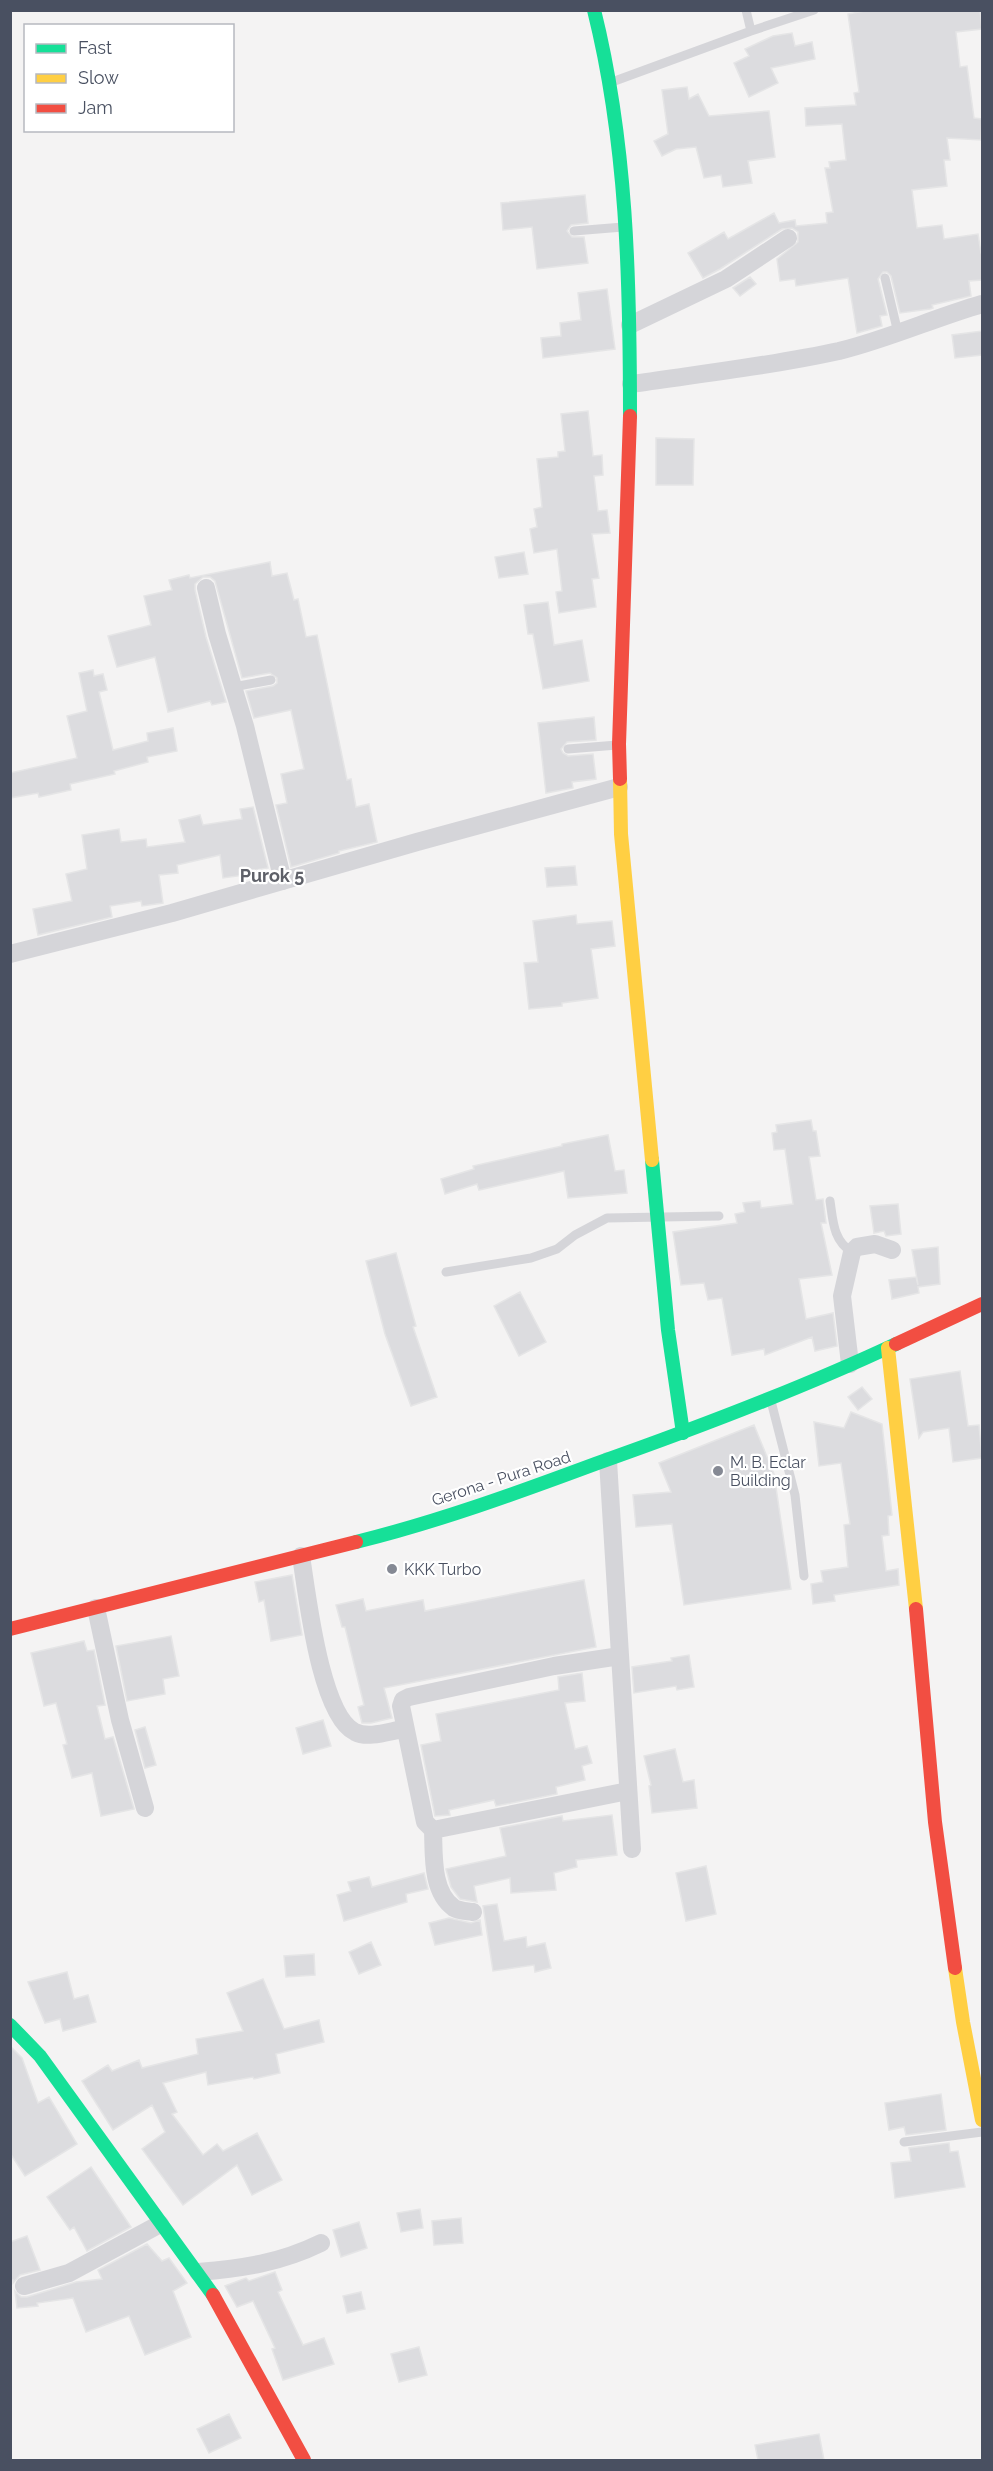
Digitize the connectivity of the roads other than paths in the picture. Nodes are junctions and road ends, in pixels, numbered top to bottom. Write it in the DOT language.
graph roads {
  1 [pos="594,10"];
  2 [pos="746,10"];
  3 [pos="814,10"];
  4 [pos="751,31"];
  5 [pos="610,83"];
  6 [pos="626,227"];
  7 [pos="574,231"];
  8 [pos="788,238"];
  9 [pos="885,278"];
  10 [pos="982,304"];
  11 [pos="630,325"];
  12 [pos="898,333"];
  13 [pos="631,384"];
  14 [pos="206,588"];
  15 [pos="271,680"];
  16 [pos="233,687"];
  17 [pos="619,744"];
  18 [pos="568,748"];
  19 [pos="619,787"];
  20 [pos="283,881"];
  21 [pos="10,954"];
  22 [pos="830,1201"];
  23 [pos="657,1216"];
  24 [pos="719,1216"];
  25 [pos="892,1250"];
  26 [pos="852,1252"];
  27 [pos="446,1272"];
  28 [pos="982,1304"];
  29 [pos="888,1348"];
  30 [pos="850,1364"];
  31 [pos="770,1399"];
  32 [pos="683,1433"];
  33 [pos="608,1461"];
  34 [pos="301,1556"];
  35 [pos="804,1576"];
  36 [pos="96,1608"];
  37 [pos="10,1629"];
  38 [pos="620,1656"];
  39 [pos="404,1729"];
  40 [pos="628,1791"];
  41 [pos="146,1808"];
  42 [pos="433,1830"];
  43 [pos="632,1848"];
  44 [pos="473,1912"];
  45 [pos="10,2025"];
  46 [pos="982,2120"];
  47 [pos="982,2132"];
  48 [pos="904,2142"];
  49 [pos="160,2224"];
  50 [pos="321,2243"];
  51 [pos="198,2272"];
  52 [pos="24,2286"];
  53 [pos="304,2460"];
  1 -- 5 [label="street"];
  2 -- 4 [label="lane"];
  3 -- 4 [label="lane"];
  4 -- 5 [label="lane"];
  5 -- 6 [label="street"];
  6 -- 7 [label="lane"];
  6 -- 11 [label="street"];
  8 -- 11 [label="street"];
  9 -- 12 [label="lane"];
  10 -- 12 [label="street"];
  11 -- 13 [label="street"];
  12 -- 13 [label="street"];
  13 -- 17 [label="street"];
  14 -- 16 [label="street"];
  15 -- 16 [label="lane"];
  16 -- 20 [label="street"];
  17 -- 18 [label="lane"];
  17 -- 19 [label="street"];
  19 -- 20 [label="street"];
  19 -- 23 [label="street"];
  20 -- 21 [label="street"];
  22 -- 26 [label="lane"];
  23 -- 24 [label="lane"];
  23 -- 27 [label="lane"];
  23 -- 32 [label="street"];
  25 -- 26 [label="street"];
  26 -- 30 [label="street"];
  28 -- 29 [label="street, Gerona - Pura Road"];
  29 -- 30 [label="street, Gerona - Pura Road"];
  29 -- 46 [label="street"];
  30 -- 31 [label="street, Gerona - Pura Road"];
  31 -- 32 [label="street, Gerona - Pura Road"];
  31 -- 35 [label="lane"];
  32 -- 33 [label="street, Gerona - Pura Road"];
  33 -- 34 [label="street, Gerona - Pura Road"];
  33 -- 38 [label="street"];
  34 -- 36 [label="street, Gerona - Pura Road"];
  34 -- 39 [label="street"];
  36 -- 37 [label="street, Gerona - Pura Road"];
  36 -- 41 [label="street"];
  38 -- 39 [label="street"];
  38 -- 40 [label="street"];
  39 -- 42 [label="street"];
  40 -- 42 [label="street"];
  40 -- 43 [label="street"];
  42 -- 44 [label="street"];
  45 -- 49 [label="street"];
  47 -- 48 [label="lane"];
  49 -- 51 [label="street"];
  49 -- 52 [label="street"];
  50 -- 51 [label="street"];
  51 -- 53 [label="street"];
}
